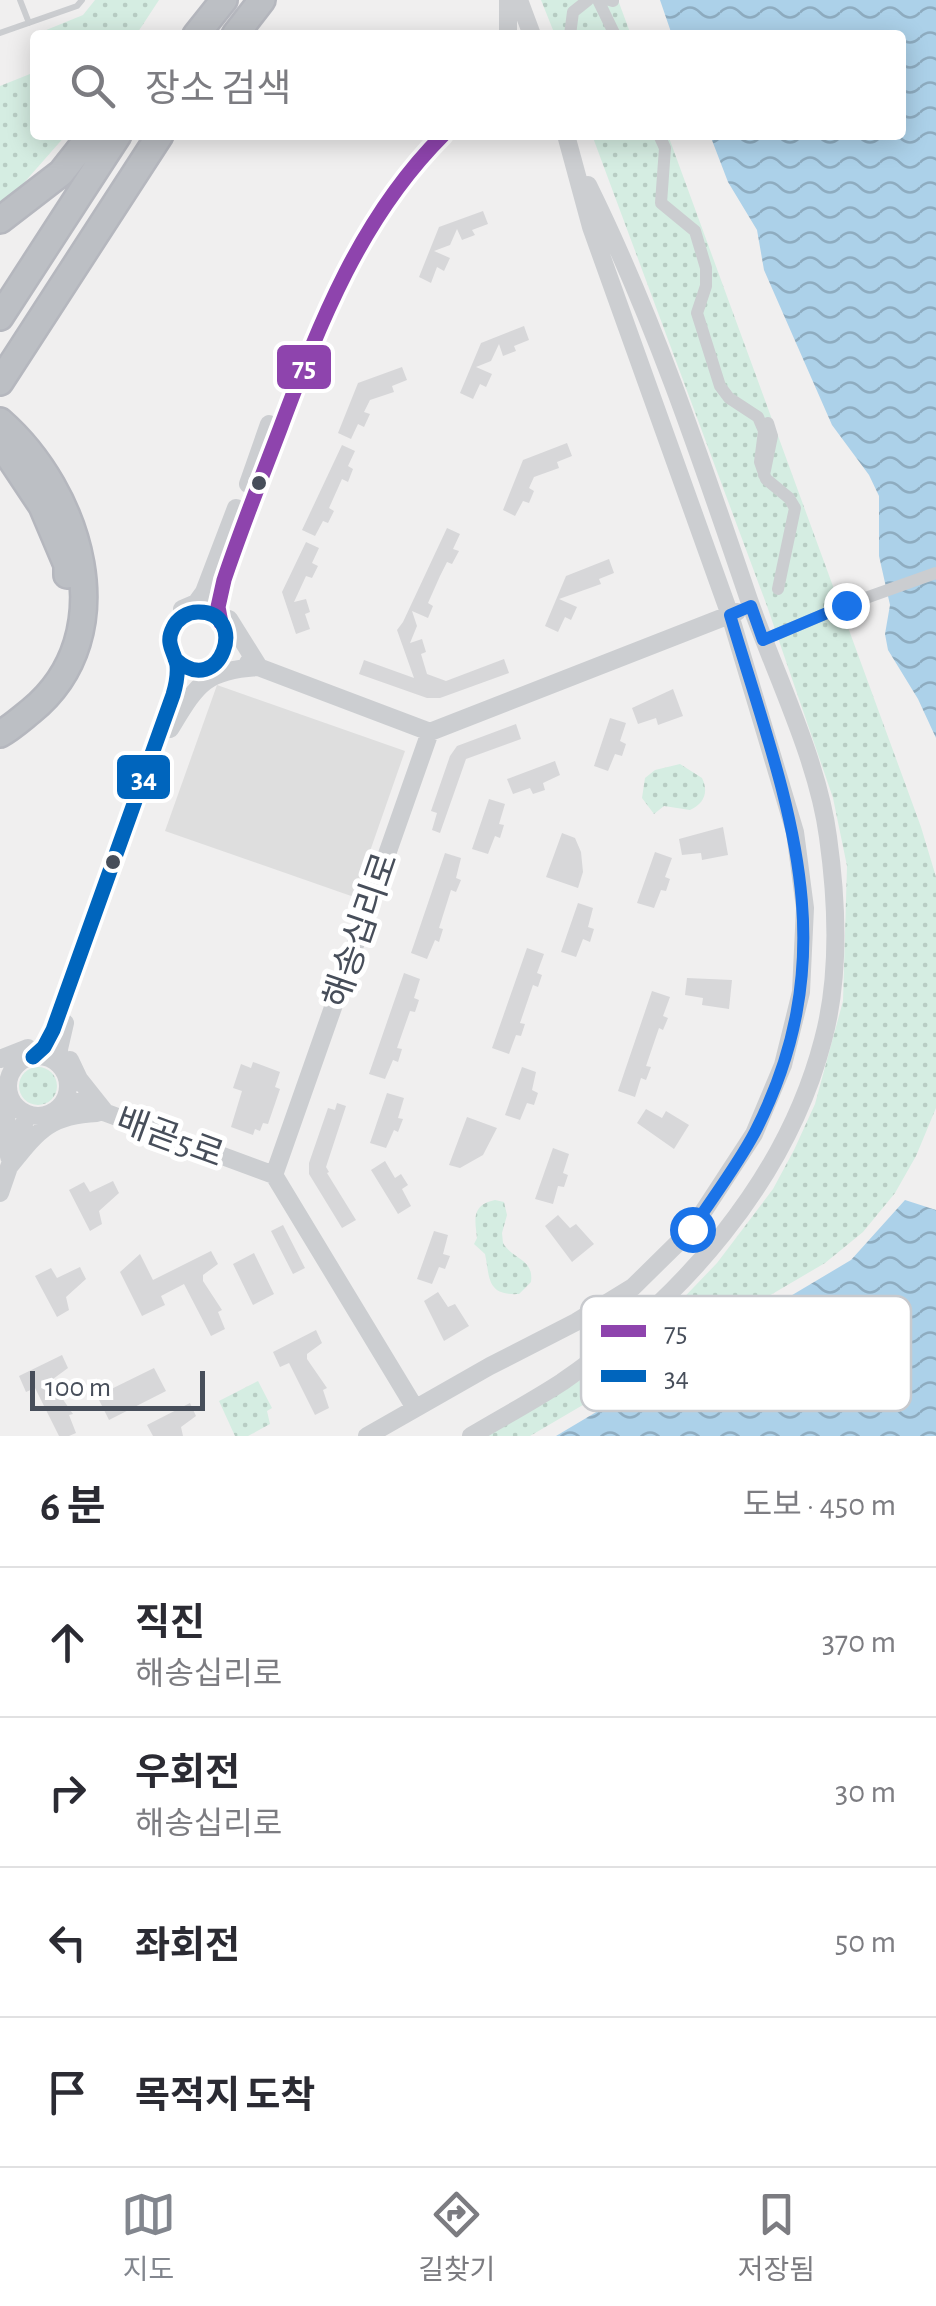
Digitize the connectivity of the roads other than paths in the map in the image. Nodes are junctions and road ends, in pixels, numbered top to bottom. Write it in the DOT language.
graph roads {
  1 [pos="20,0"];
  2 [pos="82,0"];
  3 [pos="224,0"];
  4 [pos="262,0"];
  5 [pos="508,0"];
  6 [pos="519,0"];
  7 [pos="588,0"];
  8 [pos="607,0"];
  9 [pos="29,23"];
  10 [pos="200,30"];
  11 [pos="239,30"];
  12 [pos="508,30"];
  13 [pos="530,30"];
  14 [pos="571,30"];
  15 [pos="613,30"];
  16 [pos="0,33"];
  17 [pos="87,140"];
  18 [pos="115,140"];
  19 [pos="157,140"];
  20 [pos="421,140"];
  21 [pos="438,140"];
  22 [pos="568,140"];
  23 [pos="568,140"];
  24 [pos="662,140"];
  25 [pos="0,220"];
  26 [pos="0,316"];
  27 [pos="0,382"];
  28 [pos="4,436"];
  29 [pos="260,464"];
  30 [pos="936,573"];
  31 [pos="778,589"];
  32 [pos="751,606"];
  33 [pos="194,612"];
  34 [pos="730,615"];
  35 [pos="221,623"];
  36 [pos="763,640"];
  37 [pos="224,654"];
  38 [pos="175,659"];
  39 [pos="259,667"];
  40 [pos="204,669"];
  41 [pos="0,712"];
  42 [pos="166,728"];
  43 [pos="430,732"];
  44 [pos="0,734"];
  45 [pos="66,1006"];
  46 [pos="33,1057"];
  47 [pos="0,1058"];
  48 [pos="60,1066"];
  49 [pos="5,1074"];
  50 [pos="0,1098"];
  51 [pos="66,1098"];
  52 [pos="106,1113"];
  53 [pos="27,1115"];
  54 [pos="9,1167"];
  55 [pos="274,1175"];
  56 [pos="0,1194"];
  57 [pos="618,1296"];
  58 [pos="665,1296"];
  59 [pos="581,1319"];
  60 [pos="581,1367"];
  61 [pos="415,1408"];
  62 [pos="367,1436"];
  63 [pos="472,1436"];
  1 -- 9 [label="lane"];
  2 -- 9 [label="lane"];
  3 -- 10 [label="highway"];
  4 -- 11 [label="highway"];
  5 -- 12 [label="street"];
  6 -- 13 [label="street"];
  7 -- 14 [label="street"];
  8 -- 15 [label="street"];
  9 -- 16 [label="lane"];
  17 -- 25 [label="highway"];
  18 -- 26 [label="highway"];
  19 -- 27 [label="highway"];
  20 -- 29 [label="street"];
  21 -- 29 [label="street"];
  22 -- 32 [label="street"];
  23 -- 34 [label="street"];
  24 -- 31 [label="street"];
  28 -- 41 [label="highway"];
  28 -- 44 [label="highway"];
  29 -- 33 [label="street"];
  29 -- 35 [label="street"];
  29 -- 39 [label="street"];
  29 -- 42 [label="street"];
  30 -- 36 [label="street"];
  32 -- 34 [label="street"];
  32 -- 36 [label="street"];
  33 -- 35 [label="street"];
  33 -- 38 [label="street"];
  34 -- 43 [label="street"];
  34 -- 57 [label="street"];
  35 -- 37 [label="street"];
  36 -- 58 [label="street"];
  37 -- 39 [label="street"];
  37 -- 40 [label="street"];
  38 -- 40 [label="street"];
  38 -- 42 [label="street"];
  39 -- 42 [label="street"];
  39 -- 43 [label="street"];
  40 -- 42 [label="street"];
  42 -- 45 [label="street"];
  43 -- 55 [label="street, 해송십리로"];
  45 -- 46 [label="street"];
  45 -- 47 [label="street"];
  45 -- 48 [label="street"];
  45 -- 52 [label="street"];
  46 -- 48 [label="street"];
  46 -- 49 [label="street"];
  48 -- 51 [label="street"];
  49 -- 53 [label="street"];
  50 -- 54 [label="street"];
  51 -- 52 [label="street, 배곧5로"];
  51 -- 53 [label="street"];
  52 -- 54 [label="street"];
  52 -- 55 [label="street, 배곧5로"];
  53 -- 54 [label="street"];
  54 -- 56 [label="street"];
  55 -- 61 [label="street"];
  59 -- 61 [label="street"];
  60 -- 63 [label="street"];
  61 -- 62 [label="street"];
}
